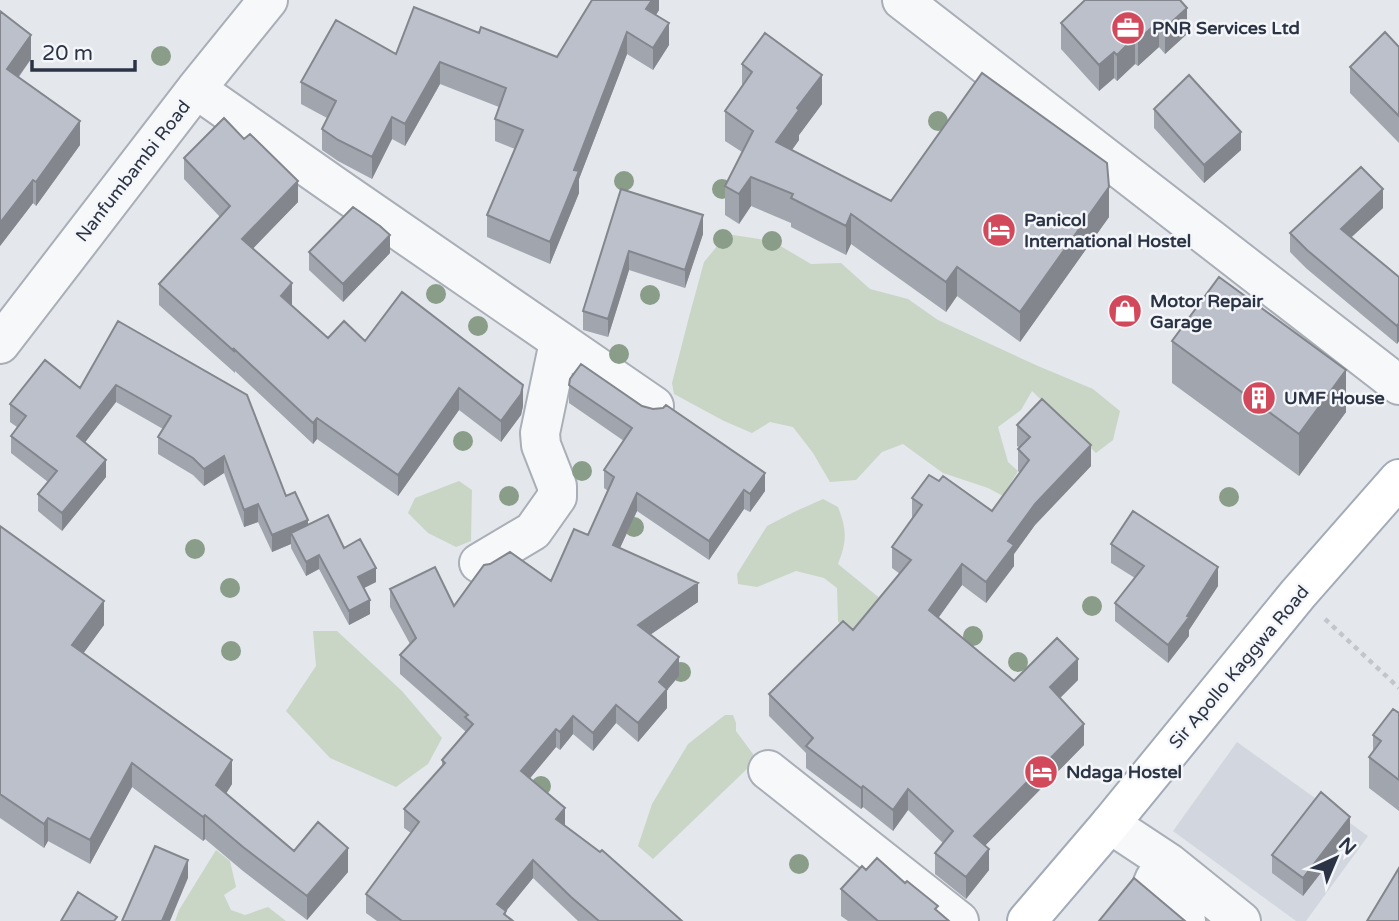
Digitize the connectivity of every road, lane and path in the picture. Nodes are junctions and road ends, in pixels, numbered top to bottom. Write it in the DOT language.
graph roads {
  1 [pos="268,0"];
  2 [pos="902,0"];
  3 [pos="197,89"];
  4 [pos="12,305"];
  5 [pos="559,342"];
  6 [pos="0,344"];
  7 [pos="1399,385"];
  8 [pos="654,406"];
  9 [pos="1399,480"];
  10 [pos="479,563"];
  11 [pos="1298,594"];
  12 [pos="1399,688"];
  13 [pos="768,770"];
  14 [pos="1110,824"];
  15 [pos="1169,863"];
  16 [pos="959,921"];
  17 [pos="1027,921"];
  18 [pos="1186,921"];
  19 [pos="1241,921"];
  1 -- 3 [label="street, Nanfumbambi Road"];
  2 -- 7 [label="street"];
  3 -- 4 [label="street, Nanfumbambi Road"];
  3 -- 5 [label="street"];
  4 -- 6 [label="street, Nanfumbambi Road"];
  5 -- 8 [label="street"];
  5 -- 10 [label="street"];
  9 -- 11 [label="main road, Sir Apollo Kaggwa Road"];
  11 -- 12 [label="path"];
  11 -- 14 [label="main road, Sir Apollo Kaggwa Road"];
  13 -- 16 [label="street"];
  14 -- 15 [label="street"];
  14 -- 17 [label="main road, Sir Apollo Kaggwa Road"];
  15 -- 18 [label="street"];
  15 -- 19 [label="street"];
}
